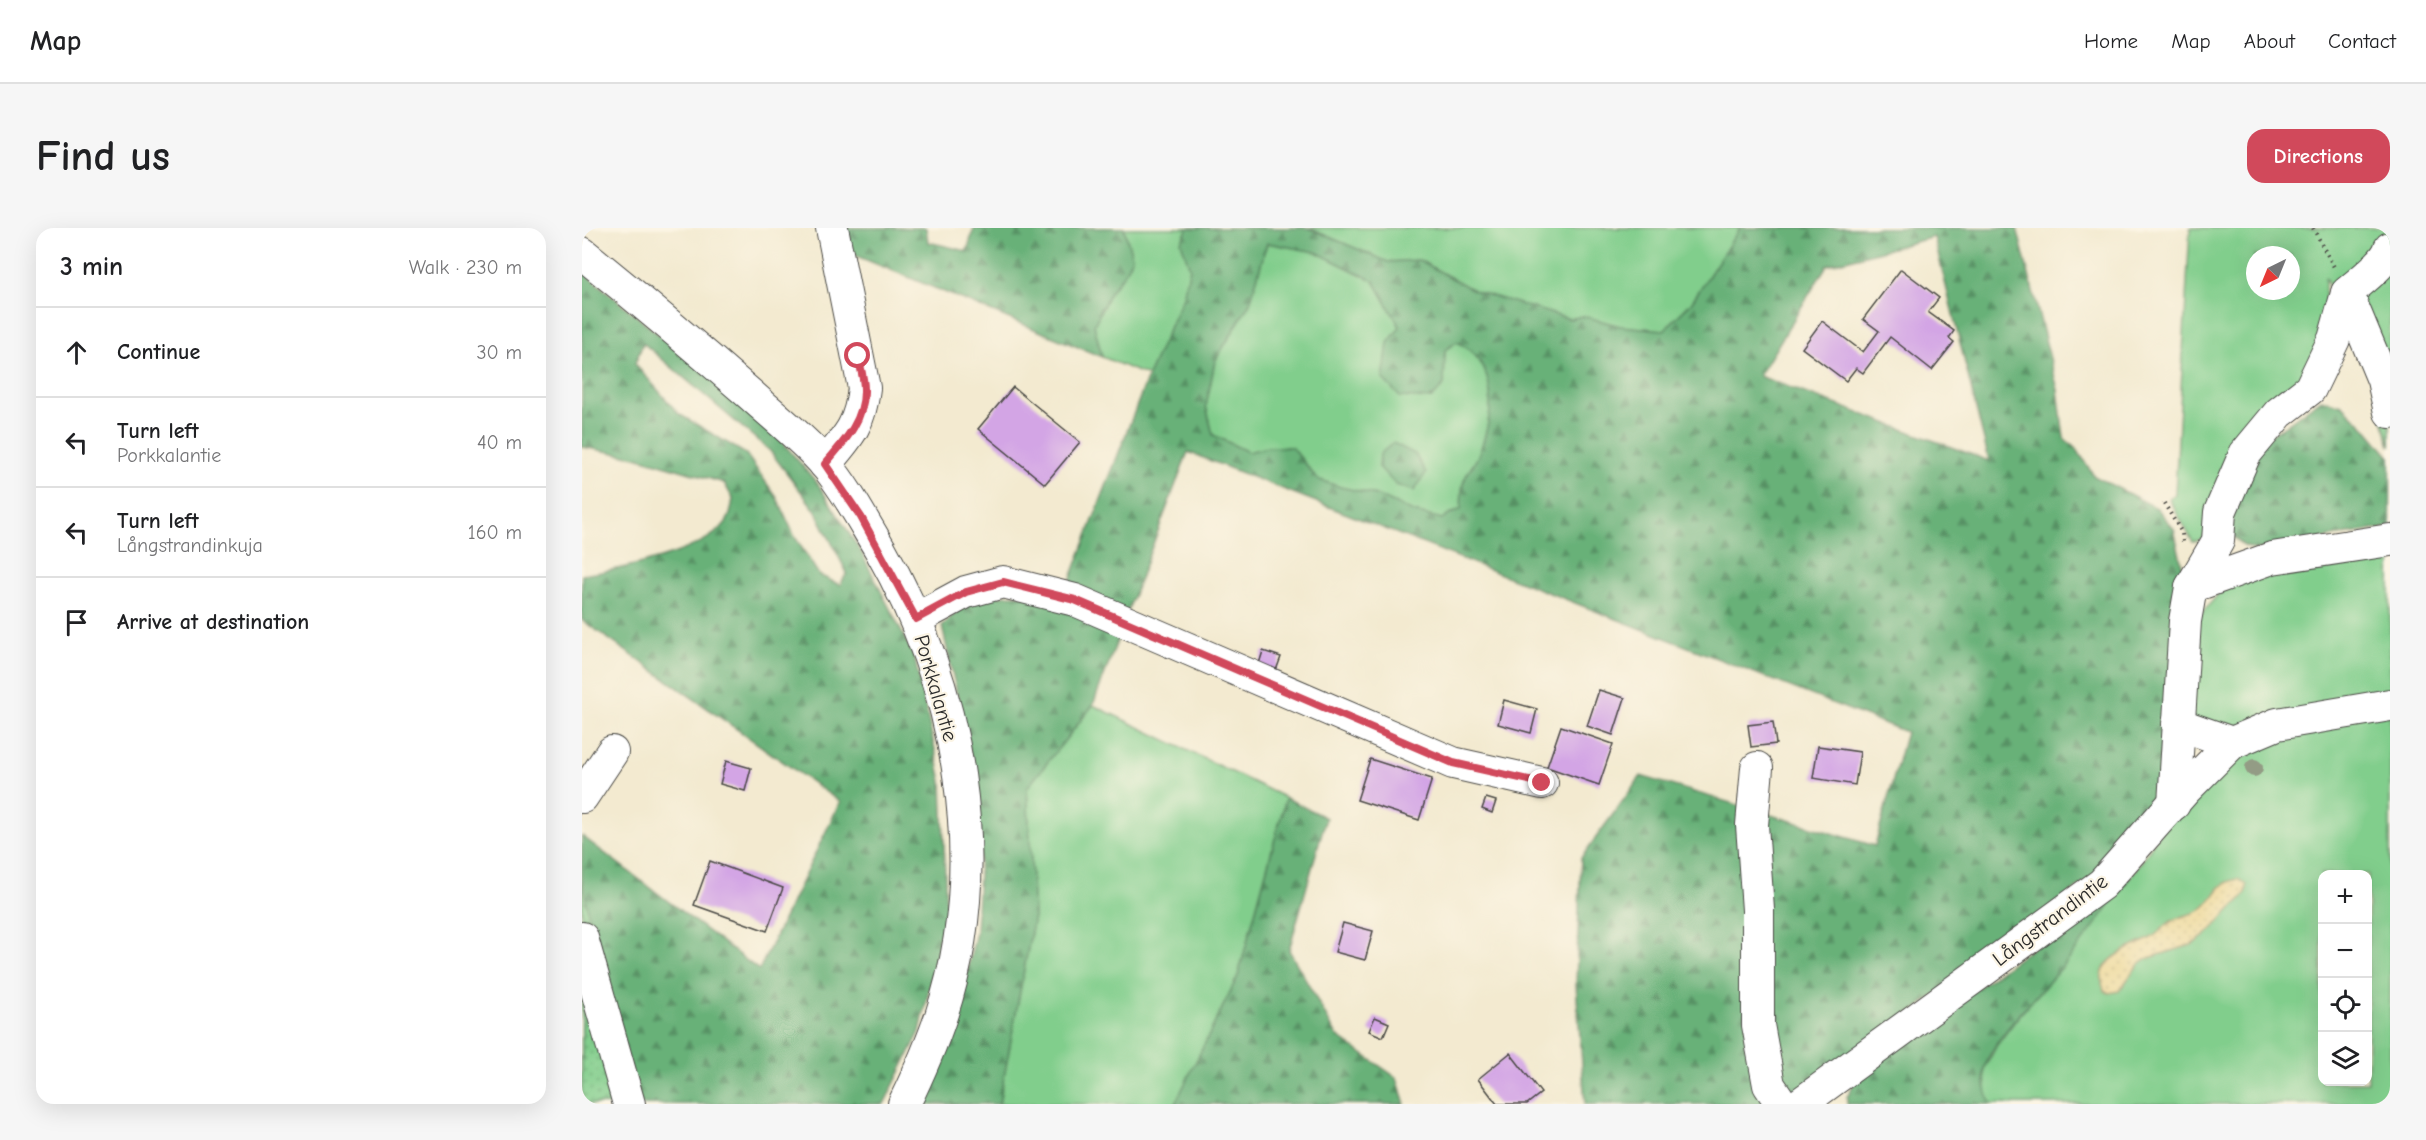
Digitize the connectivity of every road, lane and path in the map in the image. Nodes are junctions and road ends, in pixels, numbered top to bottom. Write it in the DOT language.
graph roads {
  1 [pos="832,228"];
  2 [pos="2313,228"];
  3 [pos="2390,248"];
  4 [pos="582,253"];
  5 [pos="2347,293"];
  6 [pos="2390,412"];
  7 [pos="825,464"];
  8 [pos="2390,540"];
  9 [pos="2218,541"];
  10 [pos="2251,565"];
  11 [pos="2191,587"];
  12 [pos="916,619"];
  13 [pos="2390,705"];
  14 [pos="2178,724"];
  15 [pos="2232,743"];
  16 [pos="612,752"];
  17 [pos="1757,768"];
  18 [pos="1542,783"];
  19 [pos="582,797"];
  20 [pos="2174,804"];
  21 [pos="582,938"];
  22 [pos="629,1104"];
  23 [pos="904,1104"];
  24 [pos="1782,1104"];
  25 [pos="1800,1104"];
  1 -- 7 [label="street"];
  2 -- 5 [label="path"];
  3 -- 5 [label="street"];
  4 -- 7 [label="street, Porkkalantie"];
  5 -- 6 [label="street"];
  5 -- 9 [label="street"];
  7 -- 12 [label="street, Porkkalantie"];
  8 -- 10 [label="street"];
  9 -- 10 [label="street"];
  9 -- 11 [label="street"];
  10 -- 11 [label="street"];
  11 -- 14 [label="street"];
  12 -- 18 [label="street"];
  12 -- 23 [label="street, Porkkalantie"];
  13 -- 15 [label="street, Långstrandintie"];
  14 -- 15 [label="street"];
  14 -- 20 [label="street"];
  15 -- 20 [label="street, Långstrandintie"];
  16 -- 19 [label="street"];
  17 -- 24 [label="street"];
  20 -- 25 [label="street, Långstrandintie"];
  21 -- 22 [label="street"];
}
